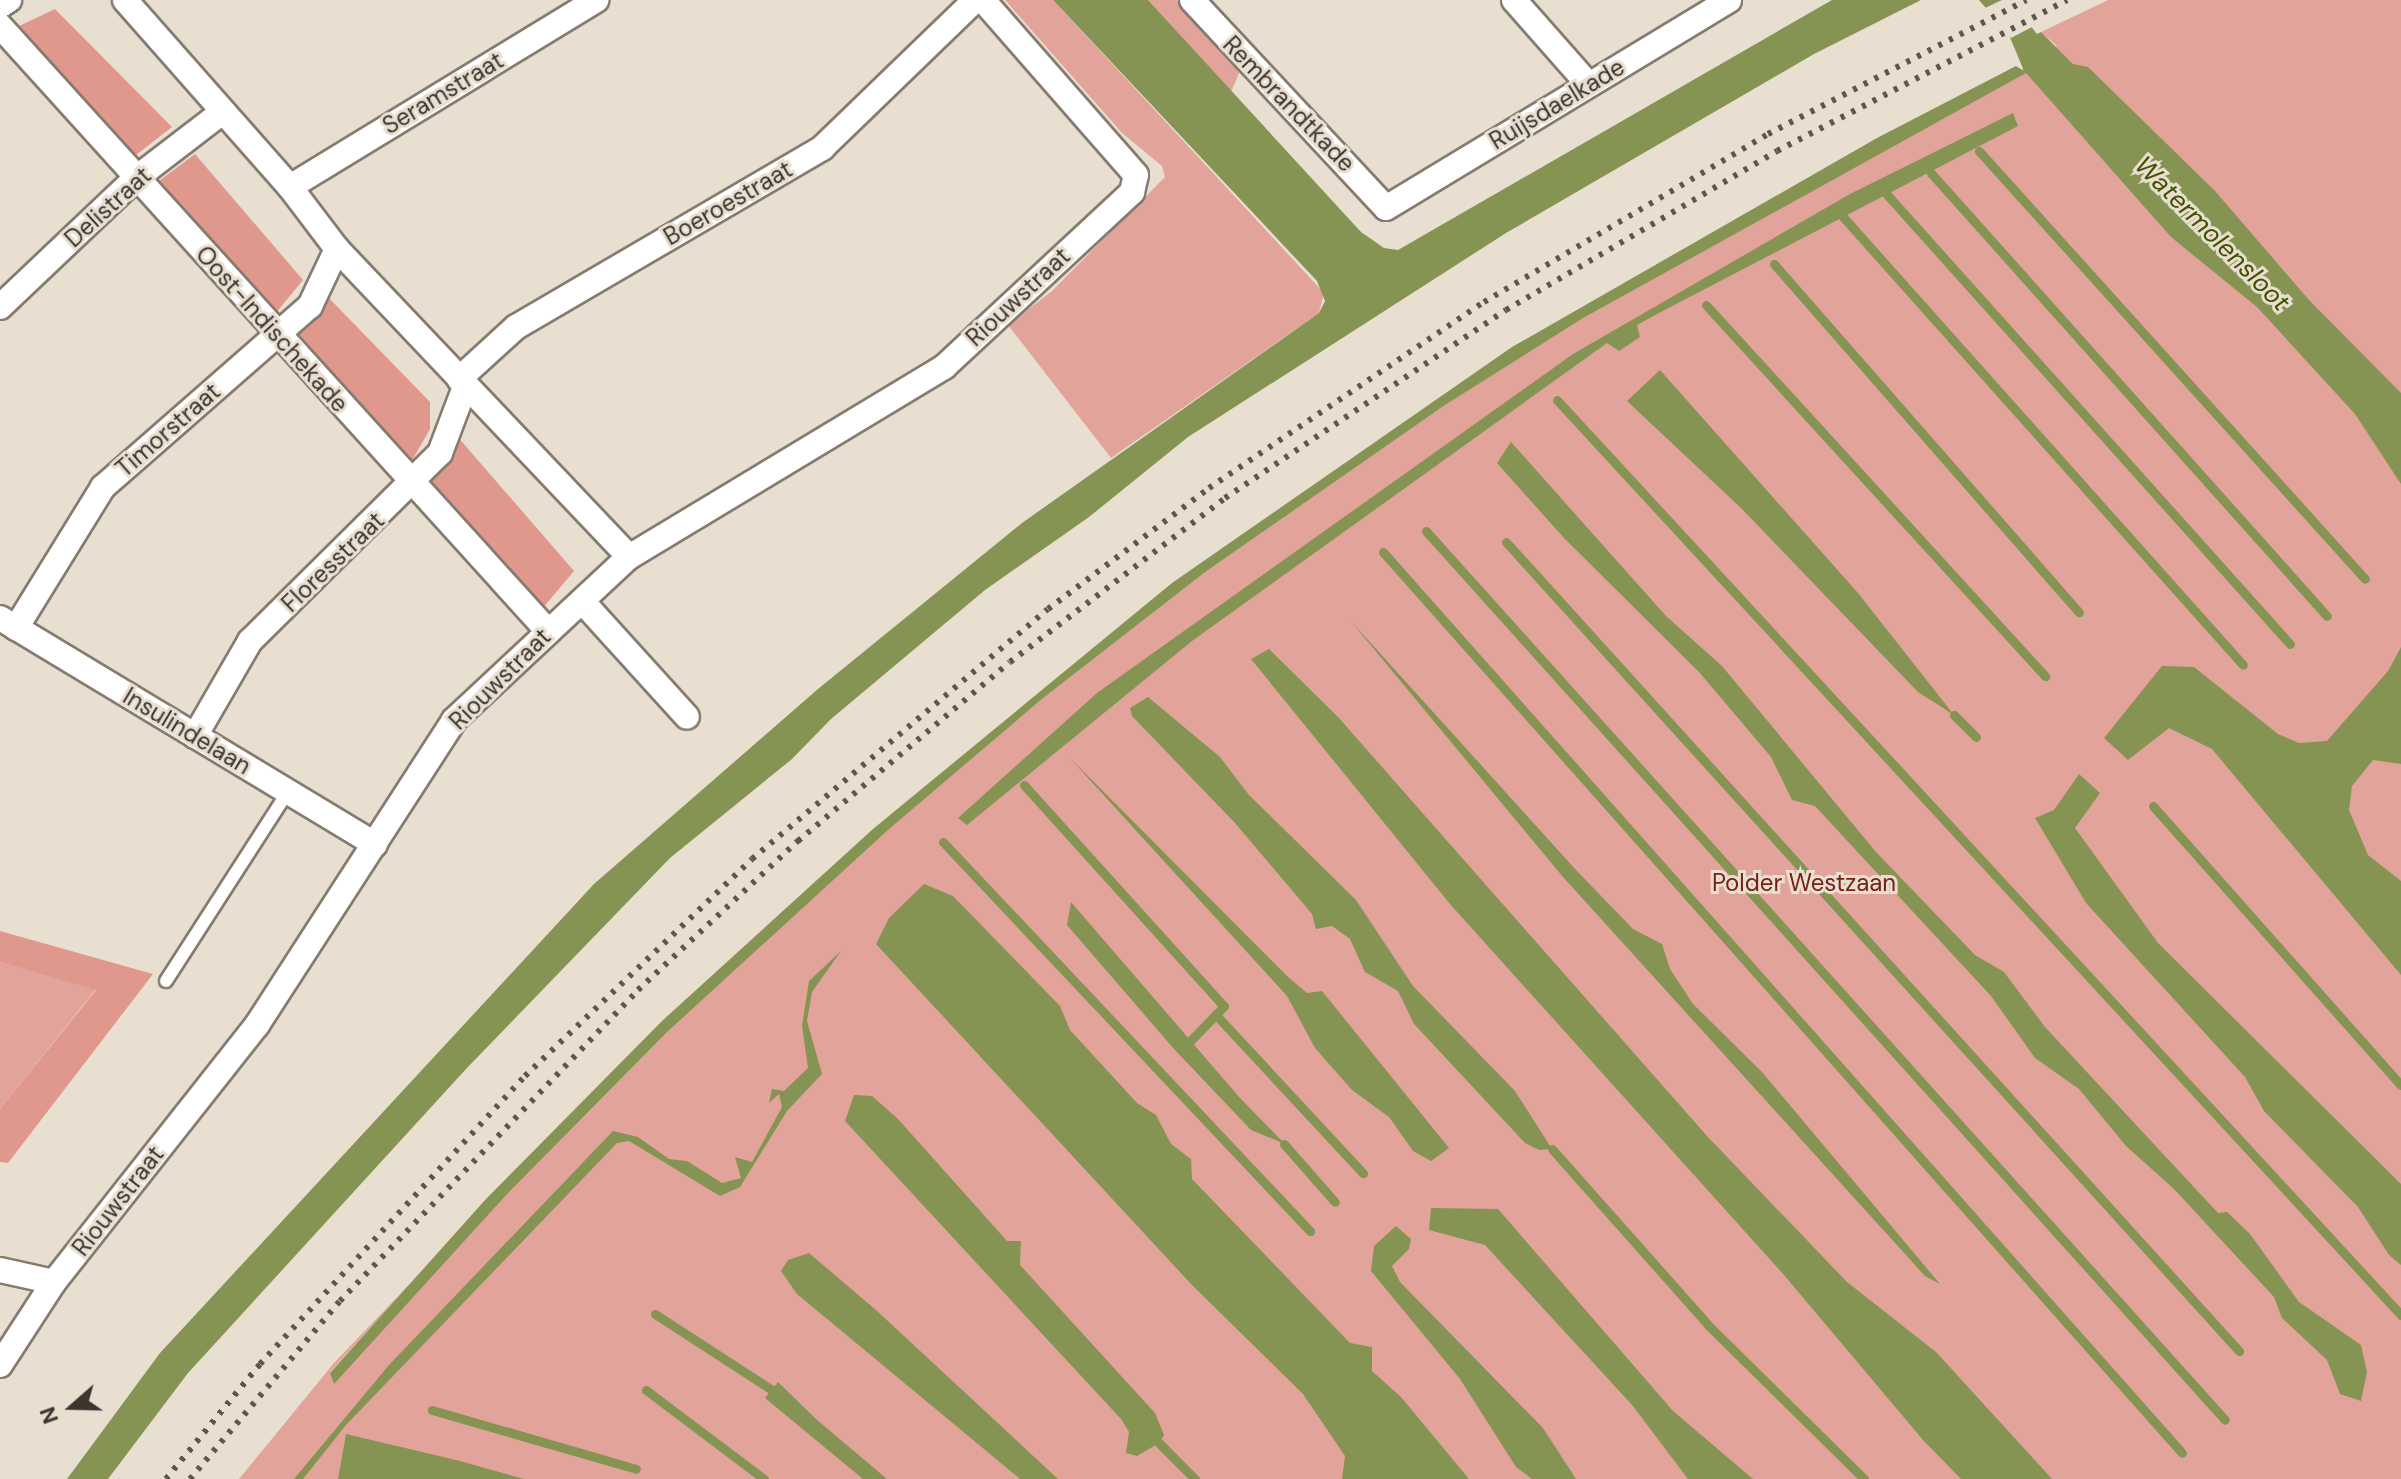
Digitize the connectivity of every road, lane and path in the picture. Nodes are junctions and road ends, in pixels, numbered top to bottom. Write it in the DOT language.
graph roads {
  1 [pos="9,0"];
  2 [pos="125,0"];
  3 [pos="596,0"];
  4 [pos="975,0"];
  5 [pos="983,0"];
  6 [pos="1192,0"];
  7 [pos="1514,0"];
  8 [pos="1729,0"];
  9 [pos="0,6"];
  10 [pos="0,26"];
  11 [pos="1589,85"];
  12 [pos="221,113"];
  13 [pos="135,179"];
  14 [pos="290,187"];
  15 [pos="1386,208"];
  16 [pos="337,249"];
  17 [pos="0,307"];
  18 [pos="279,335"];
  19 [pos="462,383"];
  20 [pos="414,484"];
  21 [pos="629,557"];
  22 [pos="582,601"];
  23 [pos="8,623"];
  24 [pos="547,630"];
  25 [pos="687,717"];
  26 [pos="195,736"];
  27 [pos="288,792"];
  28 [pos="375,844"];
  29 [pos="166,981"];
  30 [pos="0,1270"];
  31 [pos="54,1282"];
  32 [pos="0,1365"];
  1 -- 9 [label="street"];
  2 -- 12 [label="street"];
  3 -- 14 [label="street, Seramstraat"];
  4 -- 19 [label="street, Boeroestraat"];
  5 -- 21 [label="street, Riouwstraat"];
  6 -- 15 [label="street, Rembrandtkade"];
  7 -- 11 [label="street"];
  8 -- 11 [label="street, Ruijsdaelkade"];
  10 -- 13 [label="street, Oost-Indischekade"];
  11 -- 15 [label="street, Ruijsdaelkade"];
  12 -- 13 [label="street, Delistraat"];
  12 -- 14 [label="street"];
  13 -- 17 [label="street, Delistraat"];
  13 -- 18 [label="street, Oost-Indischekade"];
  14 -- 16 [label="street"];
  16 -- 18 [label="street, Timorstraat"];
  16 -- 19 [label="street"];
  18 -- 20 [label="street, Oost-Indischekade"];
  18 -- 23 [label="street, Timorstraat"];
  19 -- 20 [label="street, Floresstraat"];
  19 -- 21 [label="street"];
  20 -- 24 [label="street, Oost-Indischekade"];
  20 -- 26 [label="street, Floresstraat"];
  21 -- 22 [label="street, Riouwstraat"];
  22 -- 24 [label="street, Riouwstraat"];
  22 -- 25 [label="street"];
  23 -- 26 [label="street, Insulindelaan"];
  24 -- 28 [label="street, Riouwstraat"];
  26 -- 27 [label="street, Insulindelaan"];
  27 -- 28 [label="street, Insulindelaan"];
  27 -- 29 [label="lane"];
  28 -- 31 [label="street, Riouwstraat"];
  30 -- 31 [label="street"];
  31 -- 32 [label="street, Riouwstraat"];
}
